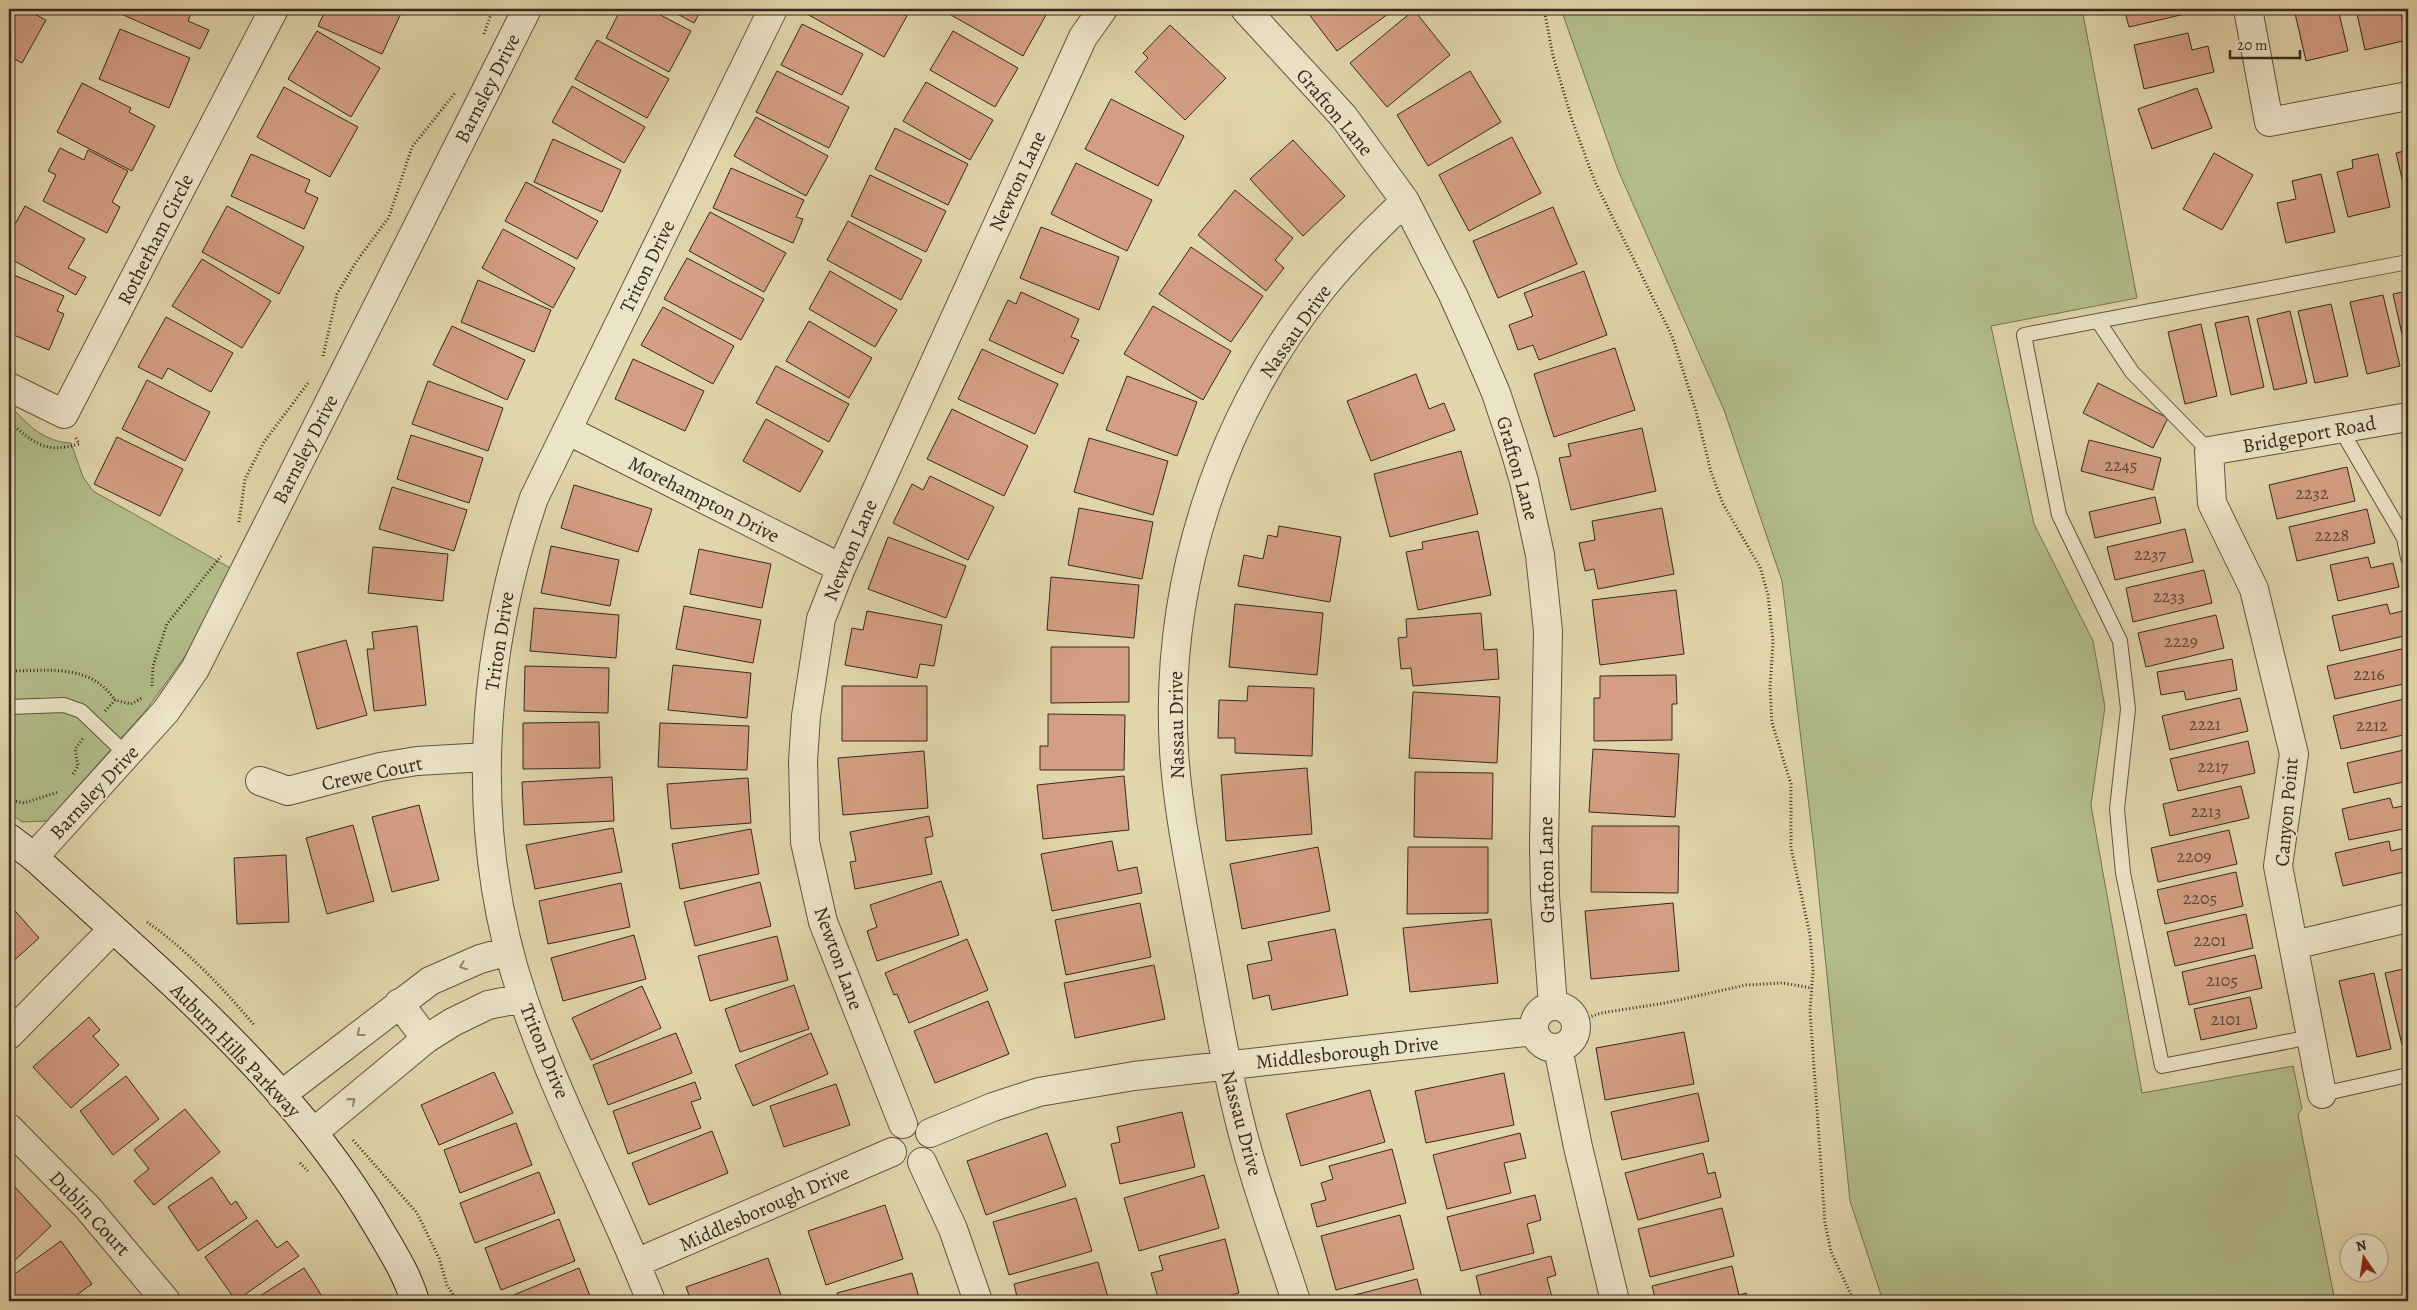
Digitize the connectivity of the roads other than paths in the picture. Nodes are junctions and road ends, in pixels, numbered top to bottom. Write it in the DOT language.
graph roads {
  1 [pos="274,9"];
  2 [pos="527,9"];
  3 [pos="773,9"];
  4 [pos="1102,9"];
  5 [pos="1246,9"];
  6 [pos="2248,9"];
  7 [pos="2408,96"];
  8 [pos="1405,201"];
  9 [pos="2408,262"];
  10 [pos="2098,321"];
  11 [pos="9,387"];
  12 [pos="2408,417"];
  13 [pos="2340,428"];
  14 [pos="567,430"];
  15 [pos="2209,451"];
  16 [pos="2408,558"];
  17 [pos="841,568"];
  18 [pos="9,707"];
  19 [pos="128,756"];
  20 [pos="486,757"];
  21 [pos="260,781"];
  22 [pos="9,838"];
  23 [pos="34,857"];
  24 [pos="2408,918"];
  25 [pos="113,929"];
  26 [pos="2294,946"];
  27 [pos="509,951"];
  28 [pos="523,998"];
  29 [pos="399,1003"];
  30 [pos="1553,1006"];
  31 [pos="1534,1031"];
  32 [pos="9,1035"];
  33 [pos="2311,1038"];
  34 [pos="426,1040"];
  35 [pos="1558,1048"];
  36 [pos="1227,1065"];
  37 [pos="2408,1075"];
  38 [pos="2322,1094"];
  39 [pos="281,1095"];
  40 [pos="903,1124"];
  41 [pos="9,1128"];
  42 [pos="314,1132"];
  43 [pos="930,1133"];
  44 [pos="892,1152"];
  45 [pos="922,1162"];
  46 [pos="636,1263"];
  47 [pos="166,1301"];
  48 [pos="415,1301"];
  49 [pos="651,1301"];
  50 [pos="978,1301"];
  51 [pos="1296,1301"];
  52 [pos="1615,1301"];
  1 -- 11 [label="street, Rotherham Circle"];
  2 -- 19 [label="street, Barnsley Drive"];
  3 -- 14 [label="street, Triton Drive"];
  4 -- 17 [label="street, Newton Lane"];
  5 -- 8 [label="street, Grafton Lane"];
  6 -- 7 [label="street"];
  8 -- 30 [label="street, Grafton Lane"];
  8 -- 36 [label="street, Nassau Drive"];
  9 -- 10 [label="lane"];
  10 -- 15 [label="lane"];
  10 -- 33 [label="lane"];
  12 -- 13 [label="street, Bridgeport Road"];
  13 -- 15 [label="street, Bridgeport Road"];
  13 -- 16 [label="lane"];
  14 -- 17 [label="street, Morehampton Drive"];
  14 -- 20 [label="street, Triton Drive"];
  15 -- 26 [label="street, Canyon Point"];
  17 -- 40 [label="street, Newton Lane"];
  18 -- 19 [label="lane"];
  19 -- 23 [label="street, Barnsley Drive"];
  20 -- 21 [label="street, Crewe Court"];
  20 -- 27 [label="street, Triton Drive"];
  22 -- 23 [label="street, Auburn Hills Parkway"];
  23 -- 25 [label="street, Auburn Hills Parkway"];
  24 -- 26 [label="street"];
  25 -- 32 [label="street"];
  25 -- 39 [label="street, Auburn Hills Parkway"];
  26 -- 33 [label="street, Canyon Point"];
  27 -- 28 [label="street, Triton Drive"];
  27 -- 29 [label="street, one-way"];
  28 -- 34 [label="street"];
  28 -- 46 [label="street, Triton Drive"];
  29 -- 34 [label="street"];
  29 -- 39 [label="street, one-way"];
  30 -- 31 [label="street"];
  30 -- 35 [label="street"];
  31 -- 35 [label="street"];
  31 -- 36 [label="street, Middlesborough Drive"];
  33 -- 38 [label="street, Canyon Point"];
  42 -- 34 [label="street, one-way"];
  35 -- 52 [label="street"];
  36 -- 43 [label="street, Middlesborough Drive"];
  36 -- 51 [label="street, Nassau Drive"];
  37 -- 38 [label="lane"];
  39 -- 42 [label="street, Auburn Hills Parkway"];
  40 -- 43 [label="street"];
  40 -- 44 [label="street"];
  41 -- 47 [label="street, Dublin Court"];
  42 -- 48 [label="street, Auburn Hills Parkway"];
  43 -- 45 [label="street"];
  44 -- 45 [label="street"];
  44 -- 46 [label="street, Middlesborough Drive"];
  45 -- 50 [label="street"];
  46 -- 49 [label="street, Triton Drive"];
}
